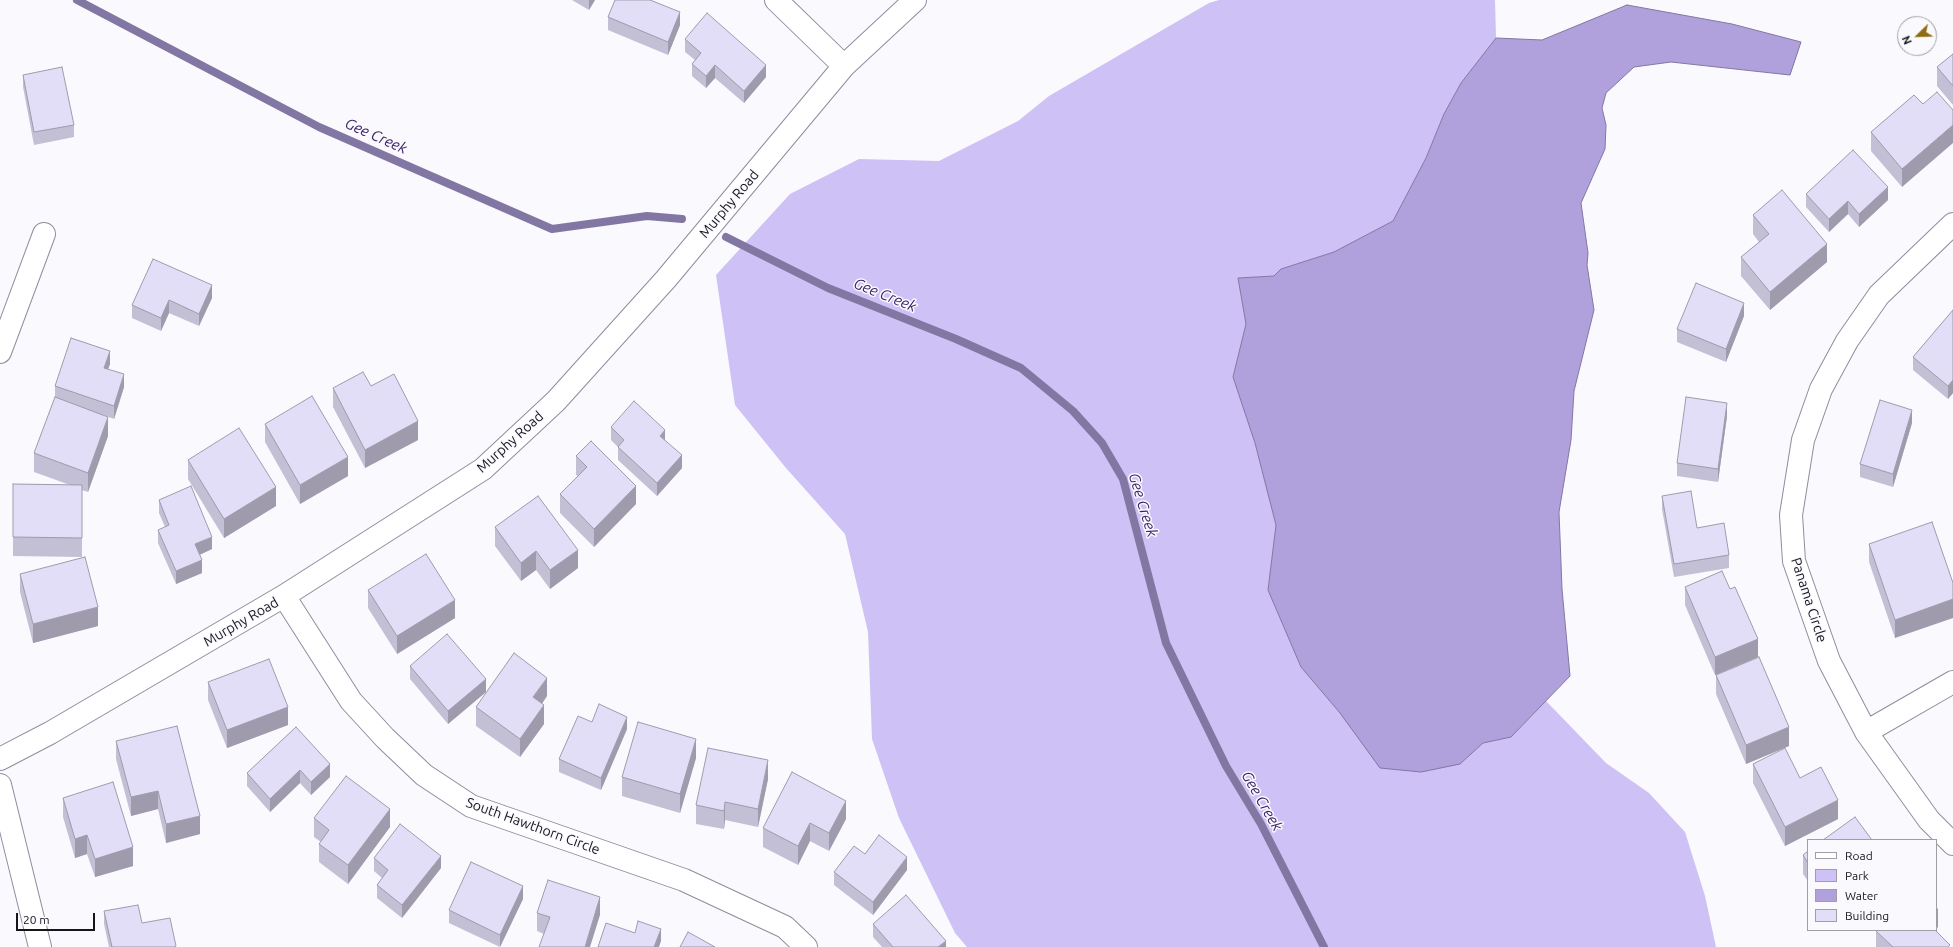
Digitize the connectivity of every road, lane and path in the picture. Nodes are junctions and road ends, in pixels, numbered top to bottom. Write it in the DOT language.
graph roads {
  1 [pos="776,0"];
  2 [pos="915,0"];
  3 [pos="844,66"];
  4 [pos="1953,224"];
  5 [pos="44,234"];
  6 [pos="0,352"];
  7 [pos="284,596"];
  8 [pos="1953,682"];
  9 [pos="1866,732"];
  10 [pos="0,759"];
  11 [pos="0,785"];
  12 [pos="1953,844"];
  13 [pos="40,947"];
  14 [pos="806,947"];
  1 -- 3 [label="street"];
  2 -- 3 [label="street, Murphy Road"];
  3 -- 7 [label="street, Murphy Road"];
  4 -- 9 [label="street, Panama Circle"];
  5 -- 6 [label="street"];
  7 -- 10 [label="street, Murphy Road"];
  7 -- 14 [label="street, South Hawthorn Circle"];
  8 -- 9 [label="street"];
  9 -- 12 [label="street, Panama Circle"];
  11 -- 13 [label="street"];
}
